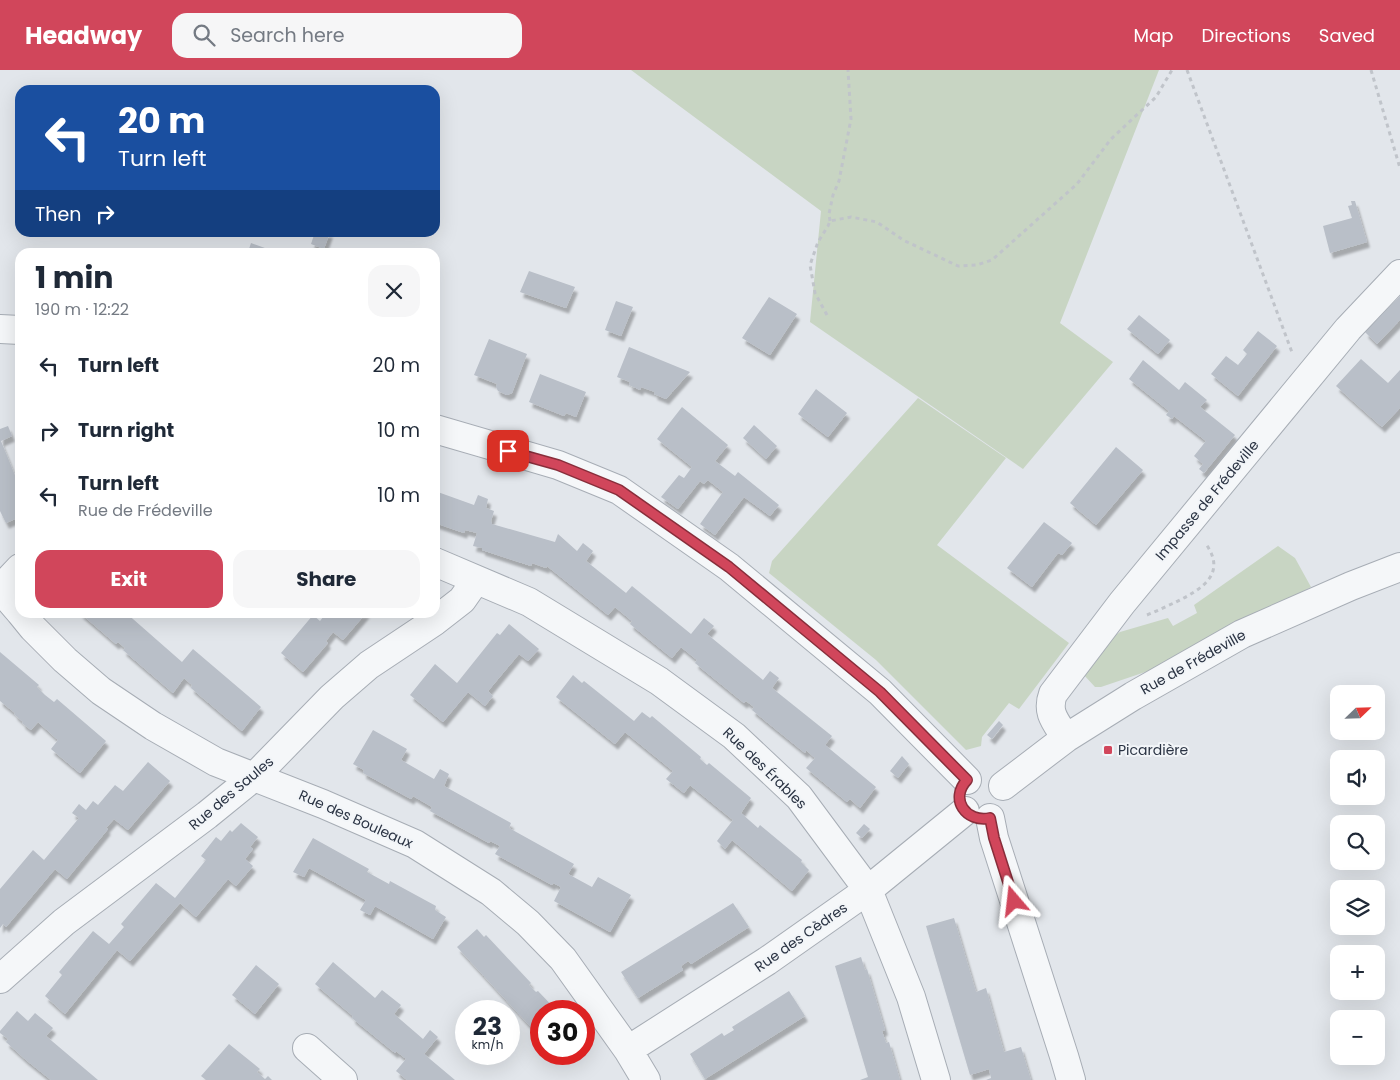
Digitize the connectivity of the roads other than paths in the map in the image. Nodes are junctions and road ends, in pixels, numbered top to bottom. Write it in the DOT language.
graph roads {
  1 [pos="1400,274"];
  2 [pos="0,329"];
  3 [pos="15,330"];
  4 [pos="440,430"];
  5 [pos="440,564"];
  6 [pos="1400,568"];
  7 [pos="15,573"];
  8 [pos="476,580"];
  9 [pos="0,589"];
  10 [pos="15,606"];
  11 [pos="440,617"];
  12 [pos="26,618"];
  13 [pos="439,618"];
  14 [pos="1066,738"];
  15 [pos="255,776"];
  16 [pos="967,780"];
  17 [pos="1002,786"];
  18 [pos="978,815"];
  19 [pos="868,890"];
  20 [pos="0,979"];
  21 [pos="308,1048"];
  22 [pos="628,1050"];
  23 [pos="343,1080"];
  24 [pos="646,1080"];
  25 [pos="936,1080"];
  26 [pos="1071,1080"];
  1 -- 14 [label="street, Impasse de Frédeville"];
  2 -- 3 [label="street"];
  4 -- 16 [label="street"];
  5 -- 8 [label="street, Rue des Érables"];
  6 -- 14 [label="street, Rue de Frédeville"];
  7 -- 9 [label="street"];
  8 -- 11 [label="street, Rue des Saules"];
  8 -- 19 [label="street, Rue des Érables"];
  9 -- 10 [label="street, Rue des Bouleaux"];
  12 -- 15 [label="street, Rue des Bouleaux"];
  13 -- 15 [label="street, Rue des Saules"];
  14 -- 17 [label="street, Rue de Frédeville"];
  15 -- 20 [label="street, Rue des Saules"];
  15 -- 22 [label="street, Rue des Bouleaux"];
  16 -- 17 [label="street"];
  16 -- 18 [label="street"];
  17 -- 18 [label="street"];
  18 -- 19 [label="street, Rue des Cèdres"];
  18 -- 26 [label="street"];
  19 -- 22 [label="street, Rue des Cèdres"];
  19 -- 25 [label="street, Rue des Érables"];
  21 -- 23 [label="street"];
  22 -- 24 [label="street, Rue des Bouleaux"];
}
